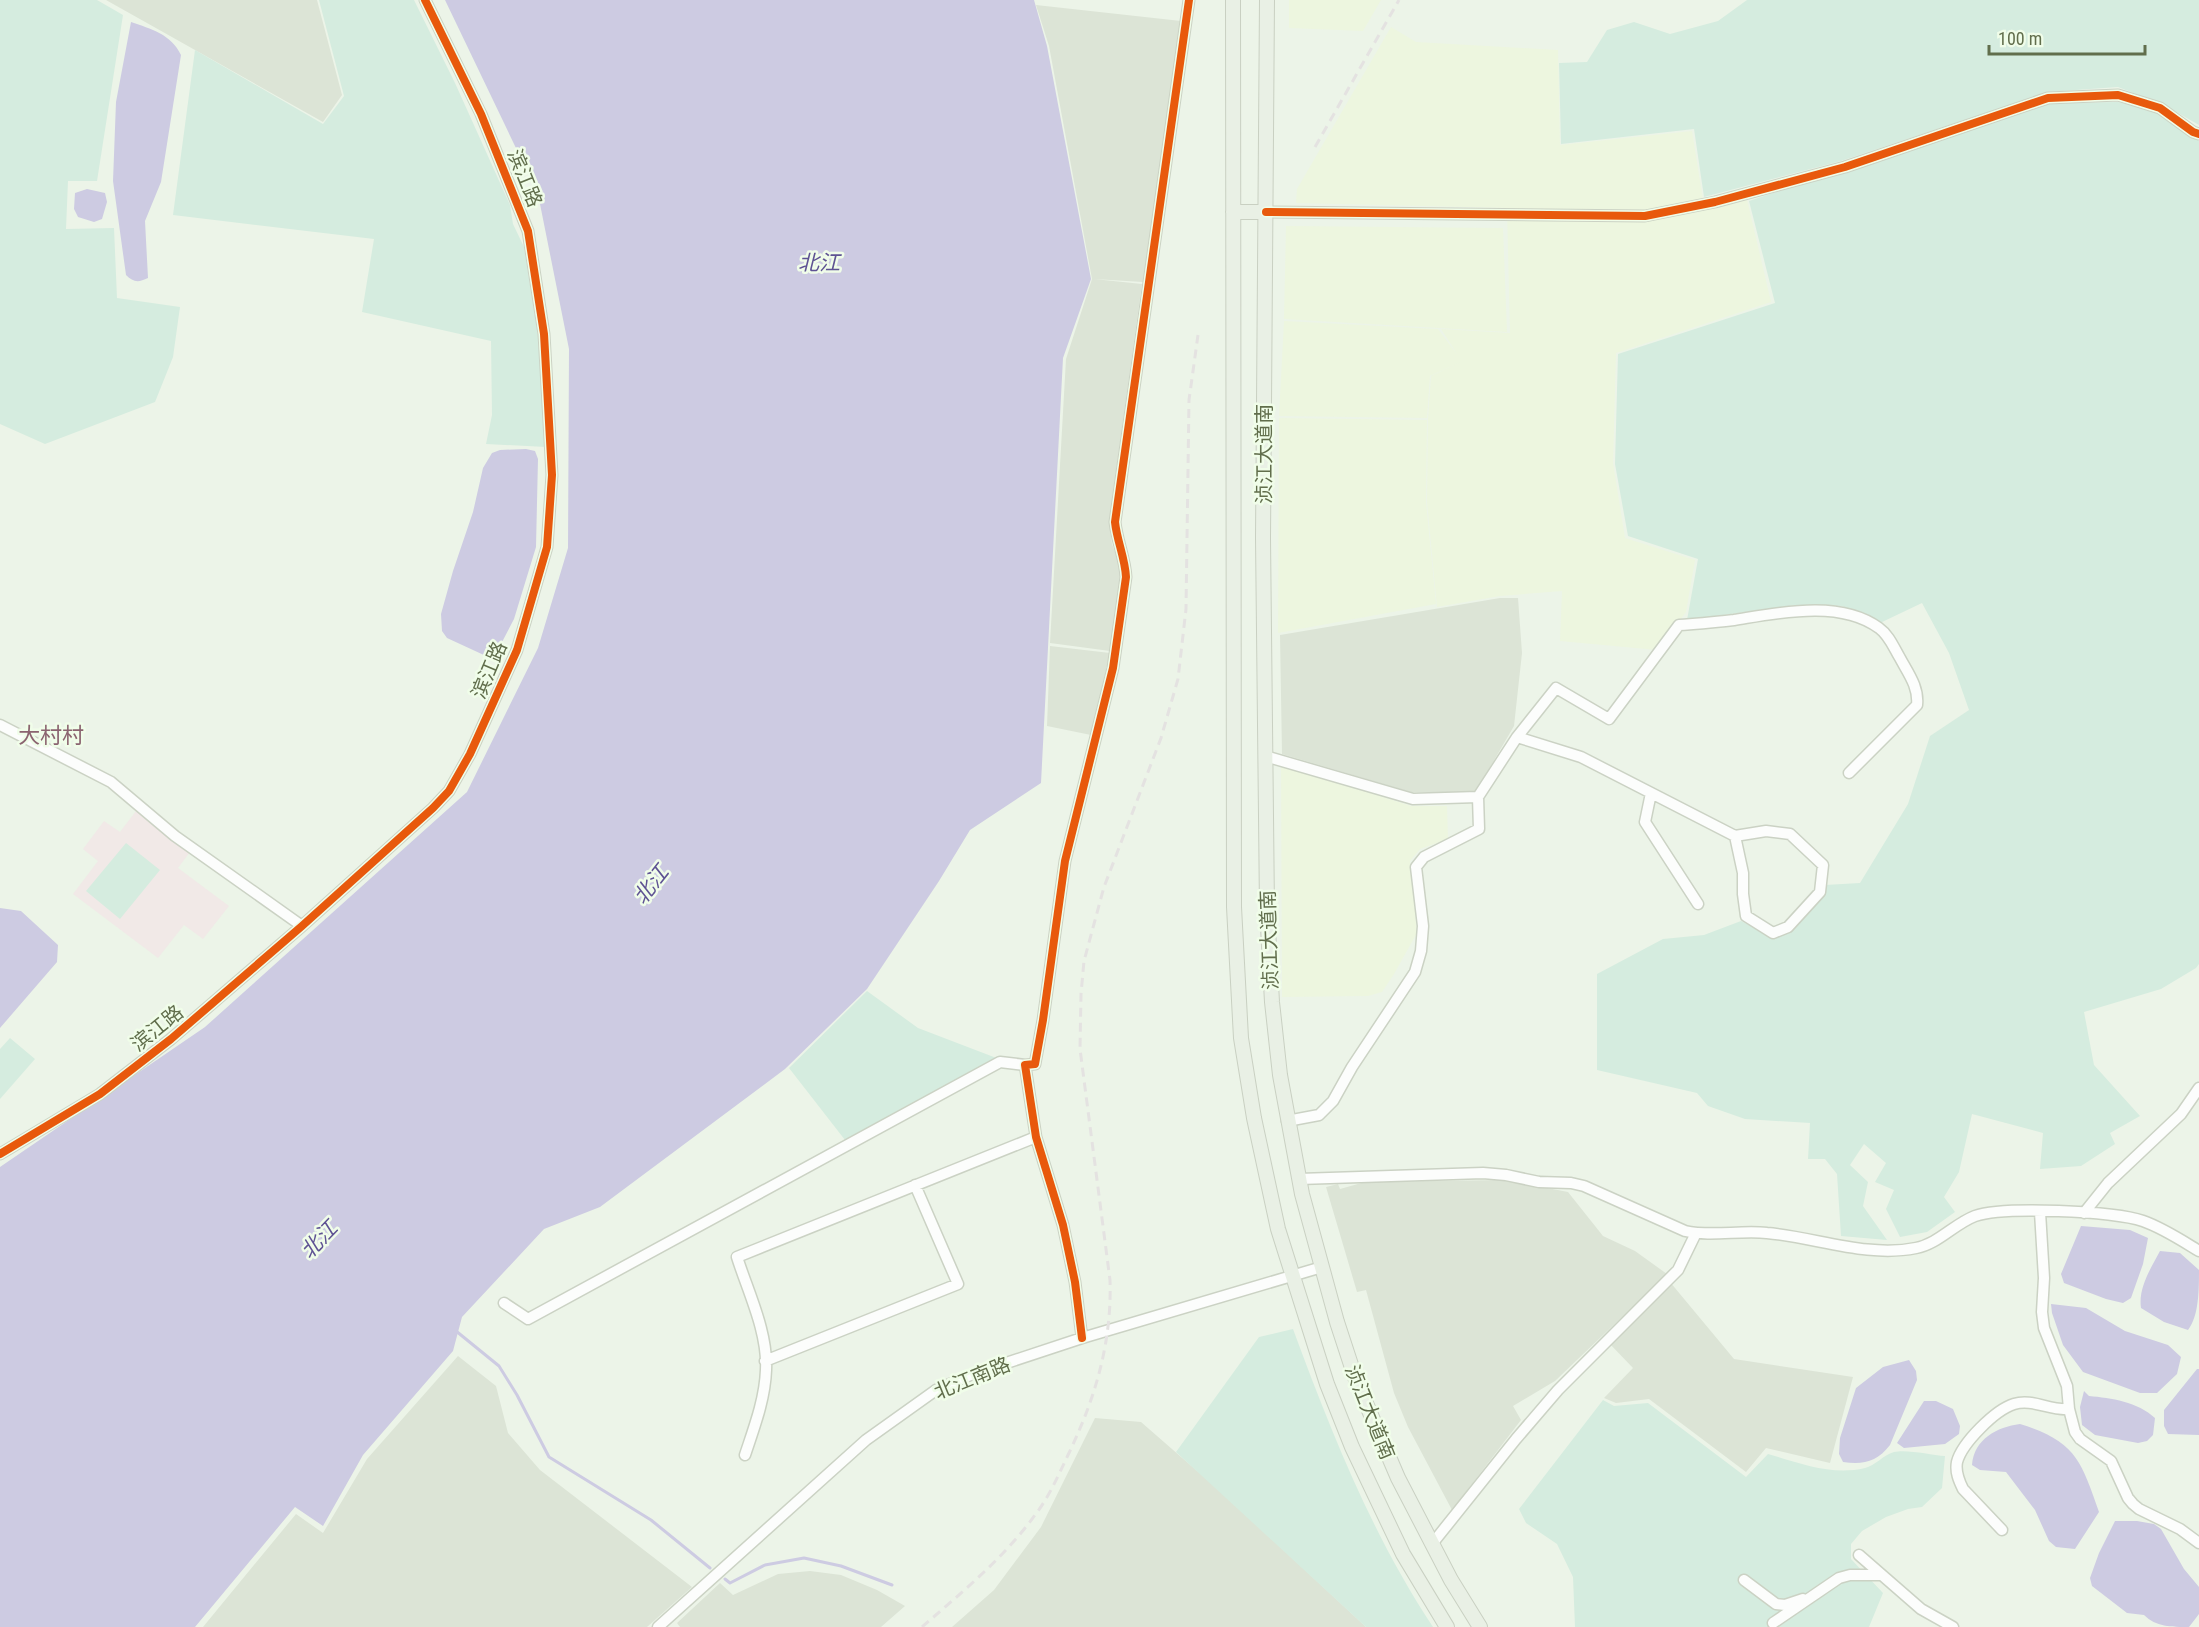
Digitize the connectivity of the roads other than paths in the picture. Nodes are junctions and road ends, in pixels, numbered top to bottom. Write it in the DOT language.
graph roads {
  1 [pos="425,0"];
  2 [pos="1190,0"];
  3 [pos="1233,0"];
  4 [pos="1268,0"];
  5 [pos="2199,134"];
  6 [pos="1233,212"];
  7 [pos="1266,212"];
  8 [pos="0,724"];
  9 [pos="1517,738"];
  10 [pos="1265,756"];
  11 [pos="1849,773"];
  12 [pos="1651,793"];
  13 [pos="1478,797"];
  14 [pos="1735,836"];
  15 [pos="1698,904"];
  16 [pos="302,926"];
  17 [pos="1025,1065"];
  18 [pos="2199,1088"];
  19 [pos="1287,1121"];
  20 [pos="1036,1137"];
  21 [pos="0,1154"];
  22 [pos="1299,1179"];
  23 [pos="915,1185"];
  24 [pos="2040,1212"];
  25 [pos="2084,1213"];
  26 [pos="1696,1233"];
  27 [pos="2199,1251"];
  28 [pos="1322,1266"];
  29 [pos="1292,1275"];
  30 [pos="504,1303"];
  31 [pos="1083,1338"];
  32 [pos="765,1360"];
  33 [pos="2068,1409"];
  34 [pos="745,1455"];
  35 [pos="2002,1530"];
  36 [pos="2199,1543"];
  37 [pos="1432,1544"];
  38 [pos="1859,1555"];
  39 [pos="1880,1575"];
  40 [pos="1744,1580"];
  41 [pos="1815,1595"];
  42 [pos="1773,1623"];
  43 [pos="658,1627"];
  44 [pos="1447,1627"];
  45 [pos="1480,1627"];
  46 [pos="1953,1627"];
  1 -- 16 [label="street, 滨江路"];
  2 -- 17 [label="street"];
  3 -- 6 [label="main road, 浈江大道南"];
  4 -- 7 [label="main road, 浈江大道南"];
  5 -- 7 [label="street"];
  6 -- 7 [label="main road"];
  6 -- 29 [label="main road, 浈江大道南"];
  7 -- 10 [label="main road, 浈江大道南"];
  8 -- 16 [label="street"];
  9 -- 11 [label="street"];
  9 -- 12 [label="street"];
  9 -- 13 [label="street"];
  10 -- 13 [label="street"];
  10 -- 19 [label="main road, 浈江大道南"];
  12 -- 14 [label="street"];
  12 -- 15 [label="street"];
  13 -- 19 [label="street"];
  14 -- 14 [label="street"];
  16 -- 21 [label="street, 滨江路"];
  17 -- 20 [label="street"];
  17 -- 30 [label="street"];
  18 -- 25 [label="street"];
  19 -- 22 [label="main road, 浈江大道南"];
  20 -- 23 [label="street"];
  20 -- 31 [label="street"];
  22 -- 26 [label="street"];
  22 -- 28 [label="main road, 浈江大道南"];
  23 -- 32 [label="street"];
  23 -- 32 [label="street"];
  24 -- 25 [label="street"];
  24 -- 26 [label="street"];
  24 -- 33 [label="street"];
  25 -- 27 [label="street"];
  26 -- 37 [label="street"];
  28 -- 29 [label="street, 北江南路"];
  28 -- 37 [label="main road, 浈江大道南"];
  29 -- 31 [label="street, 北江南路"];
  29 -- 44 [label="main road, 浈江大道南"];
  31 -- 43 [label="street, 北江南路"];
  32 -- 34 [label="street"];
  33 -- 35 [label="street"];
  33 -- 36 [label="street"];
  37 -- 45 [label="main road, 浈江大道南"];
  38 -- 39 [label="street"];
  39 -- 41 [label="street"];
  39 -- 46 [label="street"];
  40 -- 41 [label="street"];
  41 -- 42 [label="street"];
}
